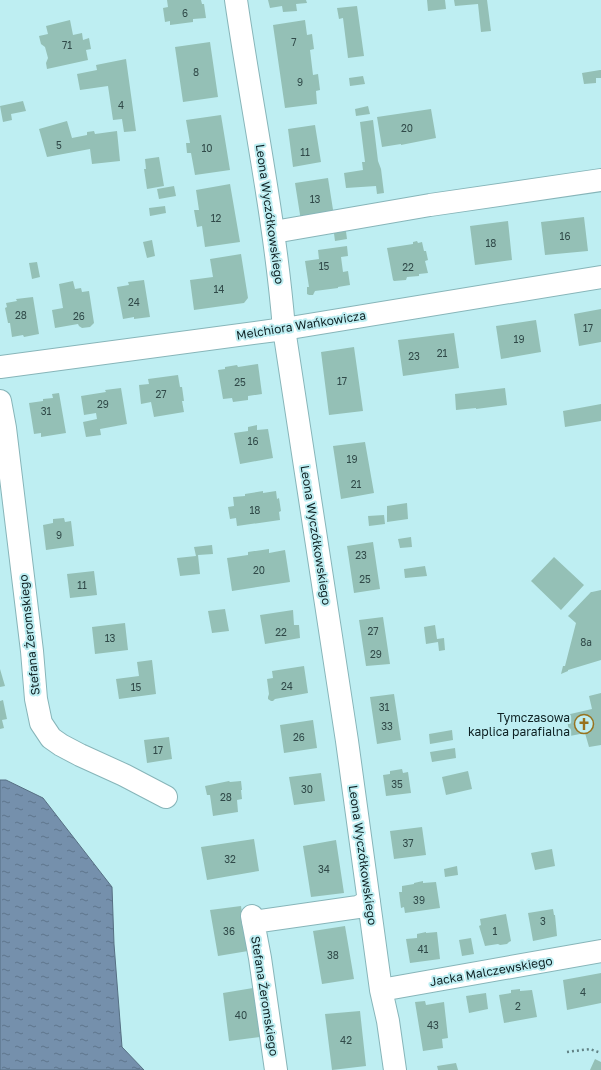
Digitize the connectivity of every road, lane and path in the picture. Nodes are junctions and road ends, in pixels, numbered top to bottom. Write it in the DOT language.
graph roads {
  1 [pos="236,0"];
  2 [pos="601,180"];
  3 [pos="274,232"];
  4 [pos="601,276"];
  5 [pos="284,329"];
  6 [pos="0,366"];
  7 [pos="0,400"];
  8 [pos="7,498"];
  9 [pos="166,797"];
  10 [pos="369,901"];
  11 [pos="601,951"];
  12 [pos="381,990"];
  13 [pos="567,1052"];
  14 [pos="601,1053"];
  15 [pos="276,1070"];
  16 [pos="395,1070"];
  1 -- 3 [label="street, Leona Wyczółkowskiego"];
  2 -- 3 [label="street"];
  3 -- 5 [label="street, Leona Wyczółkowskiego"];
  4 -- 5 [label="street, Melchiora Wańkowicza"];
  5 -- 6 [label="street, Melchiora Wańkowicza"];
  5 -- 10 [label="street, Leona Wyczółkowskiego"];
  7 -- 8 [label="street, Stefana Żeromskiego"];
  8 -- 9 [label="street, Stefana Żeromskiego"];
  10 -- 12 [label="street, Leona Wyczółkowskiego"];
  10 -- 15 [label="street, Stefana Żeromskiego"];
  11 -- 12 [label="street, Jacka Malczewskiego"];
  12 -- 16 [label="street, Leona Wyczółkowskiego"];
  13 -- 14 [label="path"];
}
